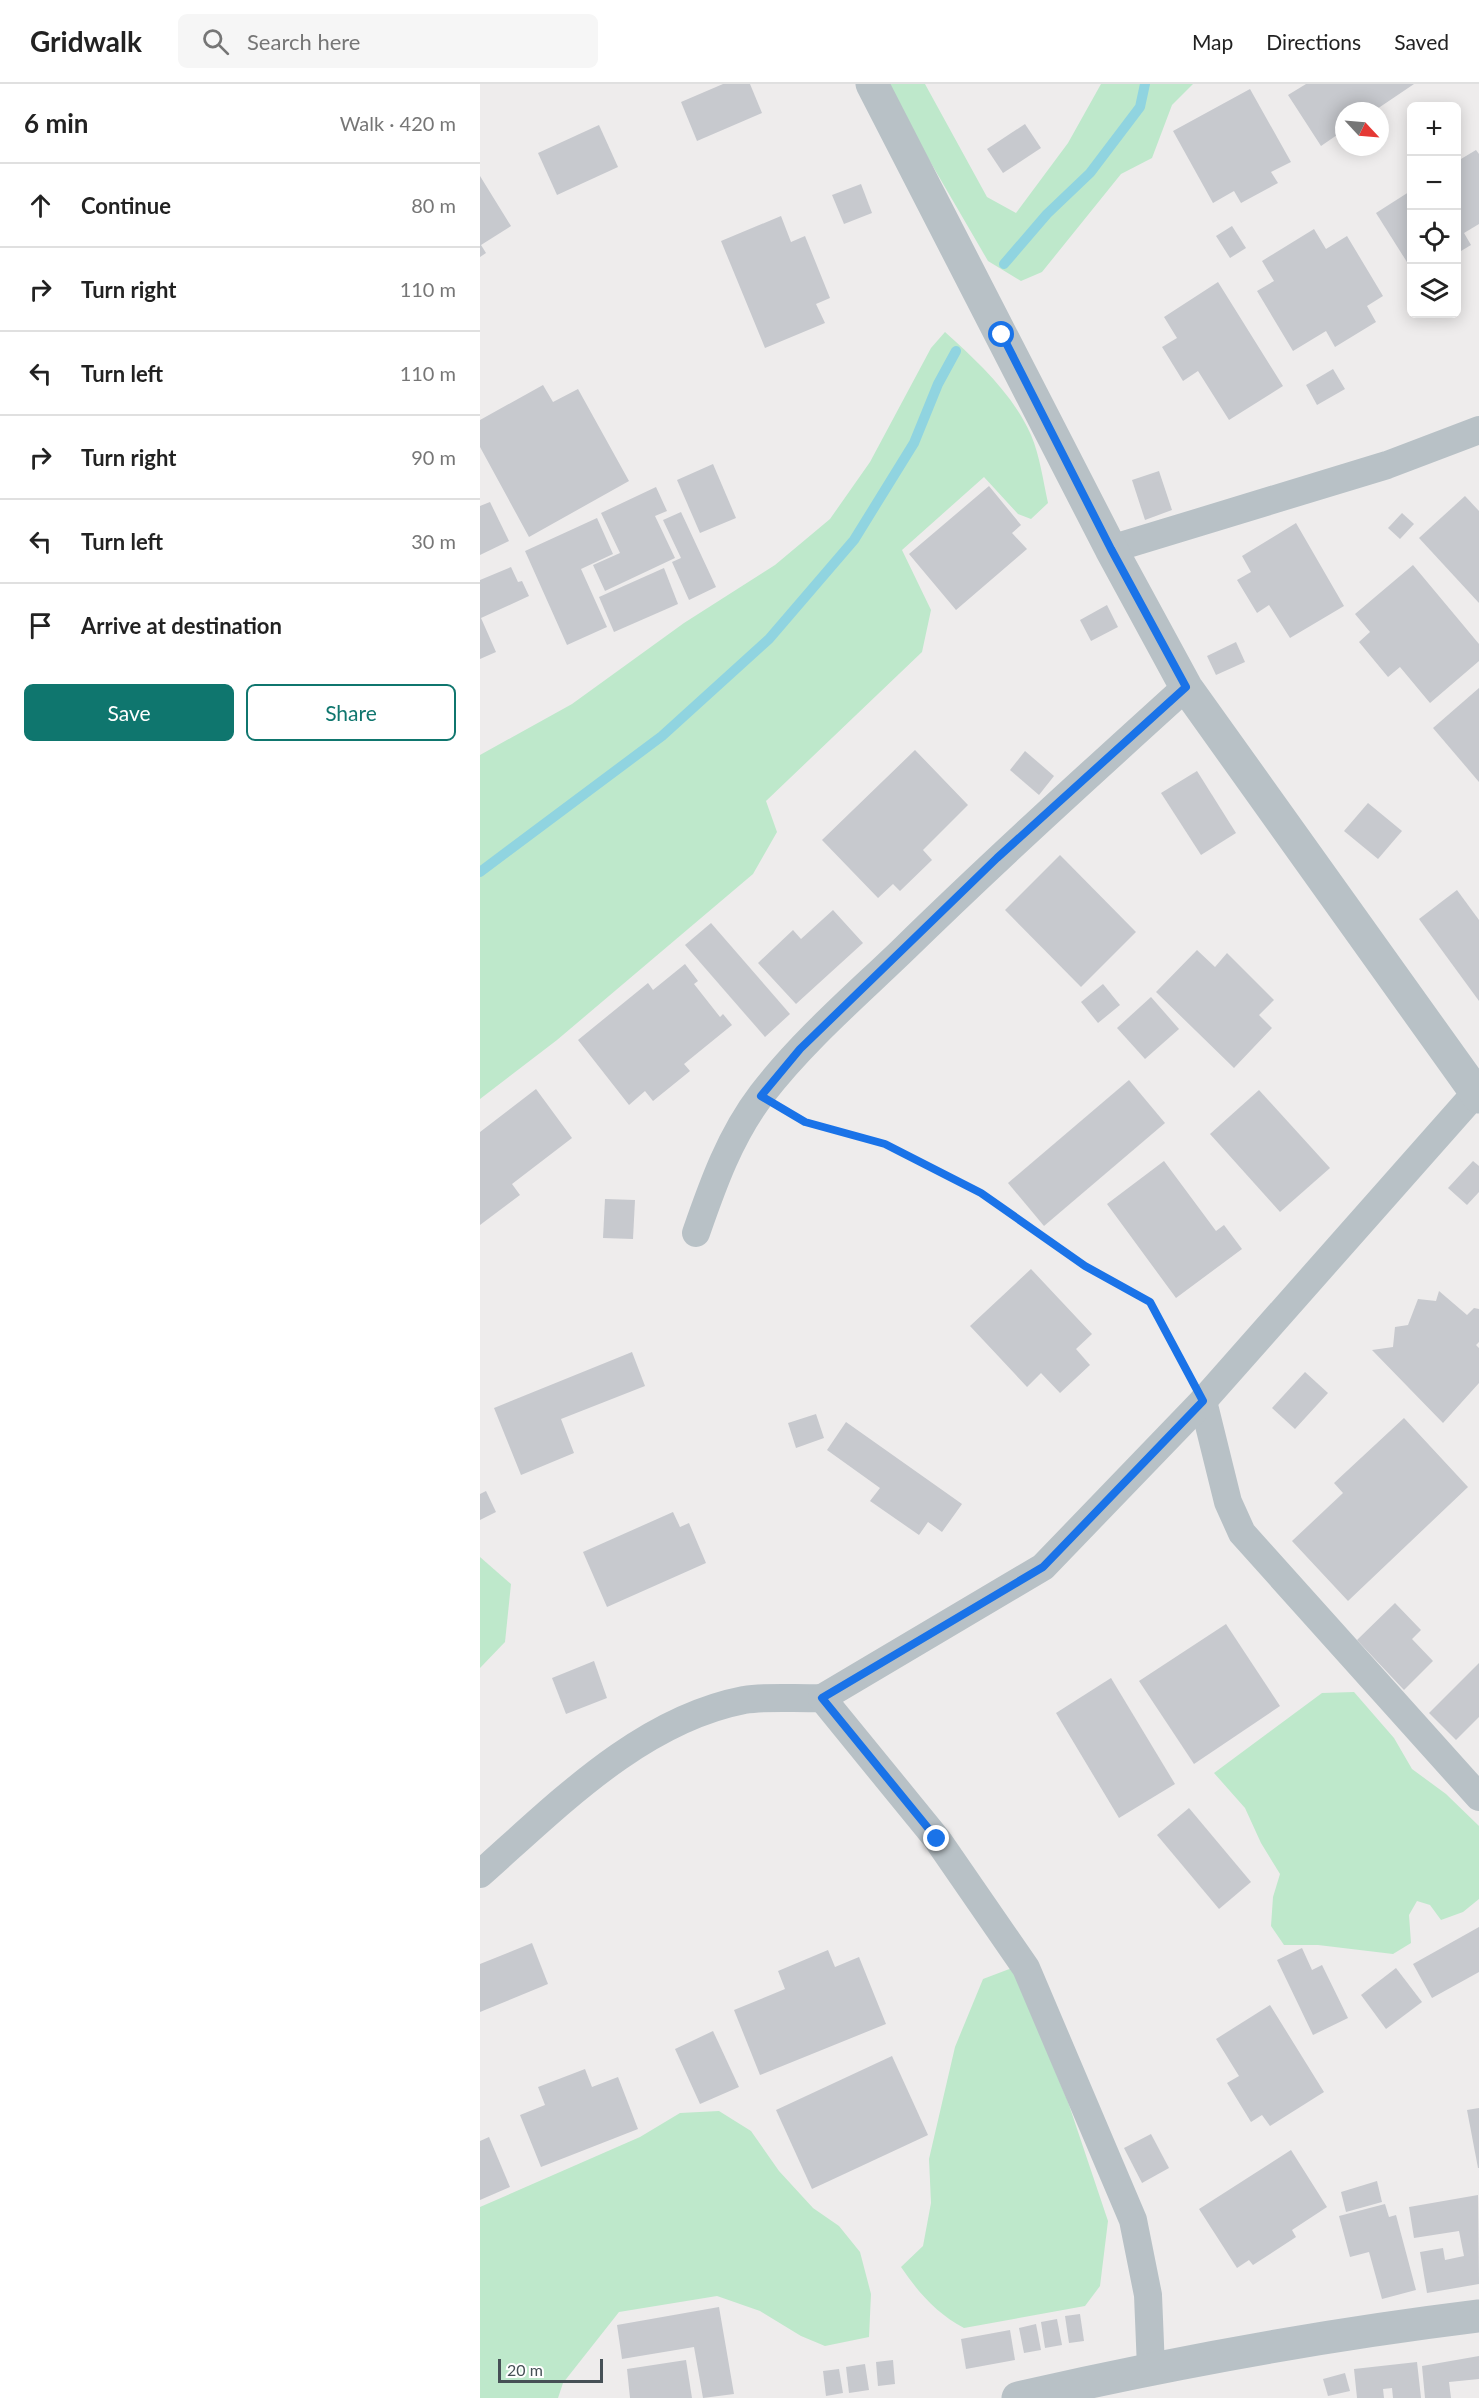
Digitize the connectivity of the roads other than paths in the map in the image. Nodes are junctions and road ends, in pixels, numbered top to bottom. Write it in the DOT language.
graph roads {
  1 [pos="872,84"];
  2 [pos="1479,430"];
  3 [pos="1111,549"];
  4 [pos="1186,687"];
  5 [pos="1478,1092"];
  6 [pos="696,1233"];
  7 [pos="1203,1401"];
  8 [pos="822,1698"];
  9 [pos="1479,1797"];
  10 [pos="480,1874"];
  11 [pos="1479,2316"];
  12 [pos="1151,2368"];
  13 [pos="1018,2398"];
  1 -- 3 [label="street"];
  2 -- 3 [label="street"];
  3 -- 4 [label="street"];
  4 -- 5 [label="street"];
  4 -- 6 [label="street"];
  5 -- 7 [label="street"];
  7 -- 8 [label="street"];
  7 -- 9 [label="street"];
  8 -- 10 [label="street"];
  8 -- 12 [label="street"];
  11 -- 12 [label="street"];
  12 -- 13 [label="street"];
}
